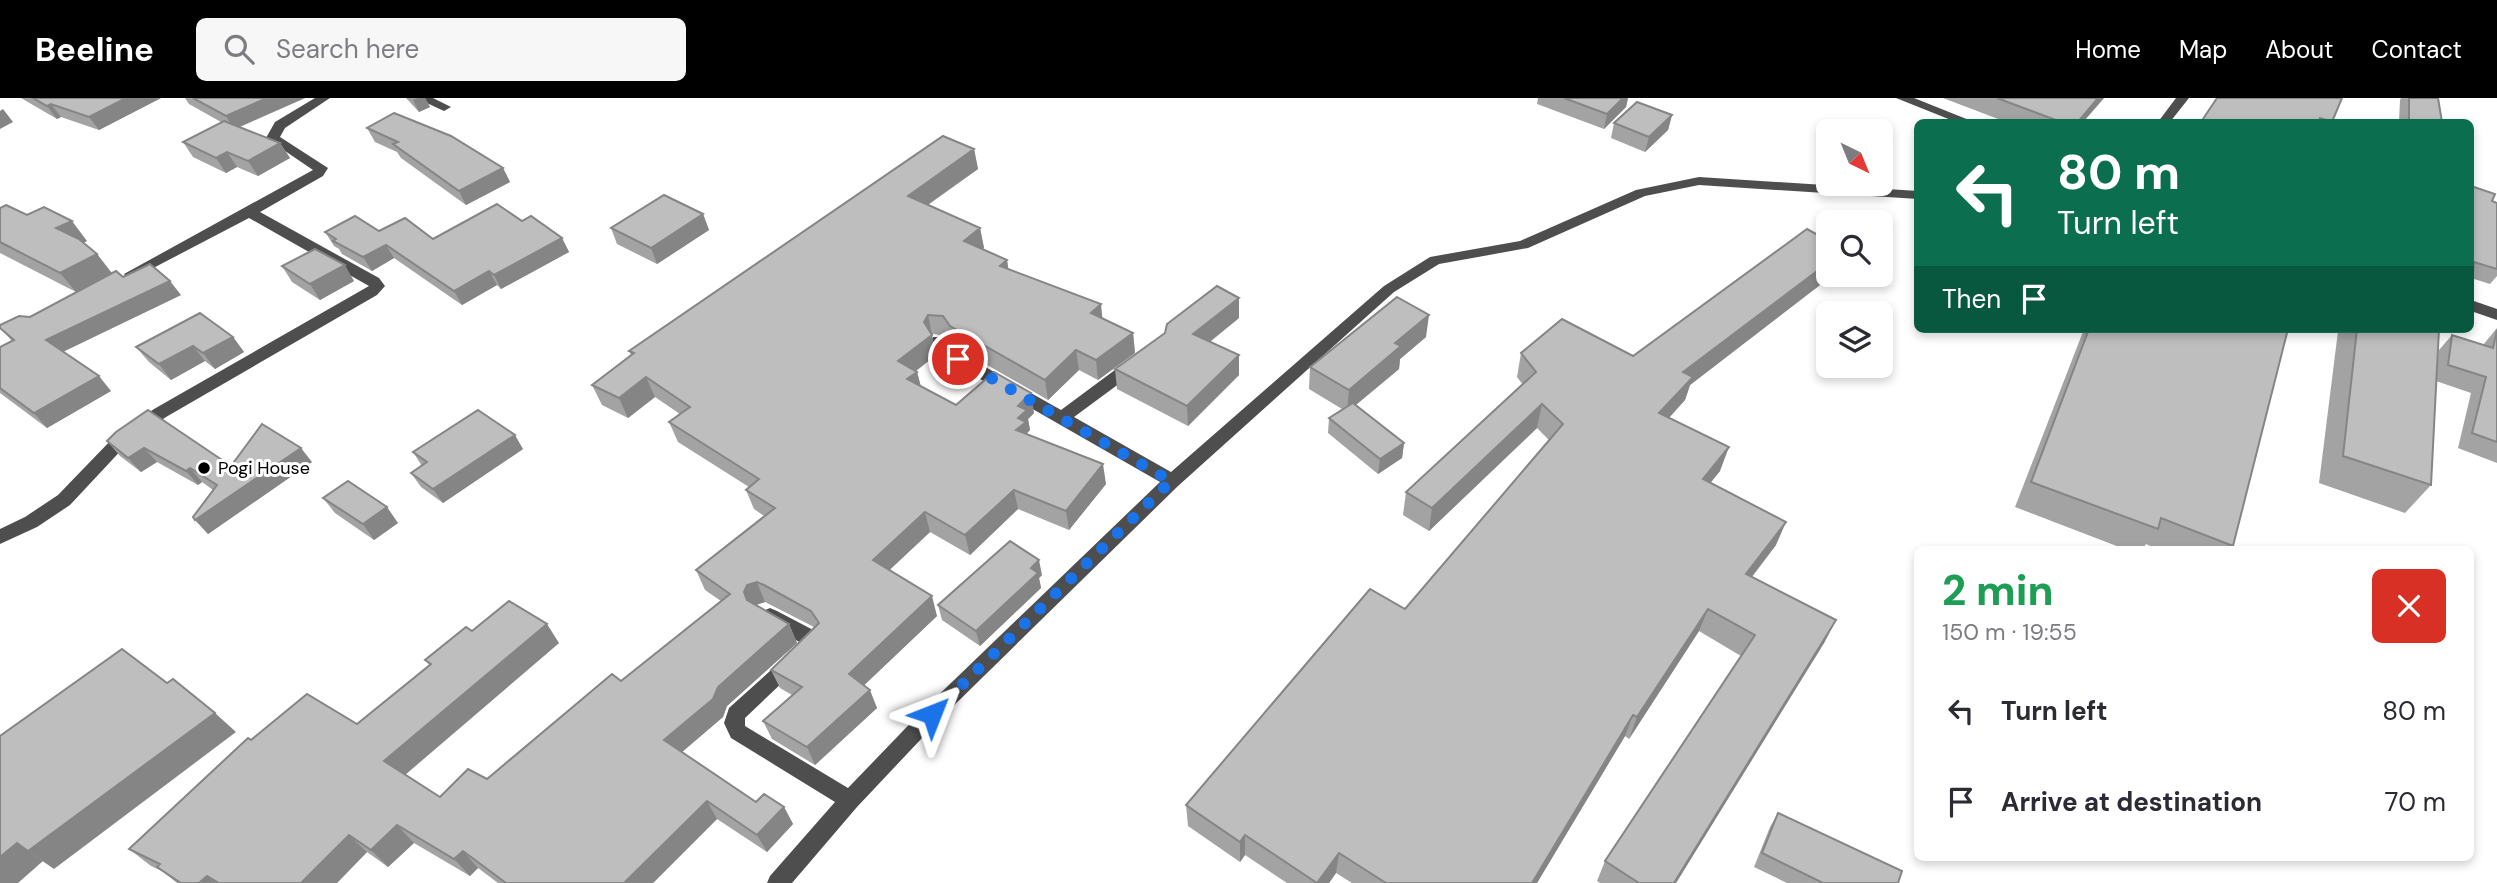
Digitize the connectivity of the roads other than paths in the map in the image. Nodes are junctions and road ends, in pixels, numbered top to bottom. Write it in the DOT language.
graph roads {
  1 [pos="324,98"];
  2 [pos="422,98"];
  3 [pos="1902,98"];
  4 [pos="2183,98"];
  5 [pos="444,107"];
  6 [pos="1959,119"];
  7 [pos="2166,119"];
  8 [pos="1914,195"];
  9 [pos="249,212"];
  10 [pos="118,281"];
  11 [pos="2474,306"];
  12 [pos="2497,314"];
  13 [pos="939,341"];
  14 [pos="1148,355"];
  15 [pos="1060,418"];
  16 [pos="1171,481"];
  17 [pos="0,537"];
  18 [pos="764,612"];
  19 [pos="850,800"];
  20 [pos="778,883"];
  1 -- 9 [label="street"];
  2 -- 5 [label="street"];
  3 -- 6 [label="street"];
  4 -- 7 [label="street"];
  8 -- 16 [label="street"];
  9 -- 10 [label="street"];
  9 -- 17 [label="street"];
  11 -- 12 [label="street"];
  13 -- 15 [label="street"];
  14 -- 15 [label="street"];
  15 -- 16 [label="street"];
  16 -- 19 [label="street"];
  18 -- 19 [label="street"];
  19 -- 20 [label="street"];
}
